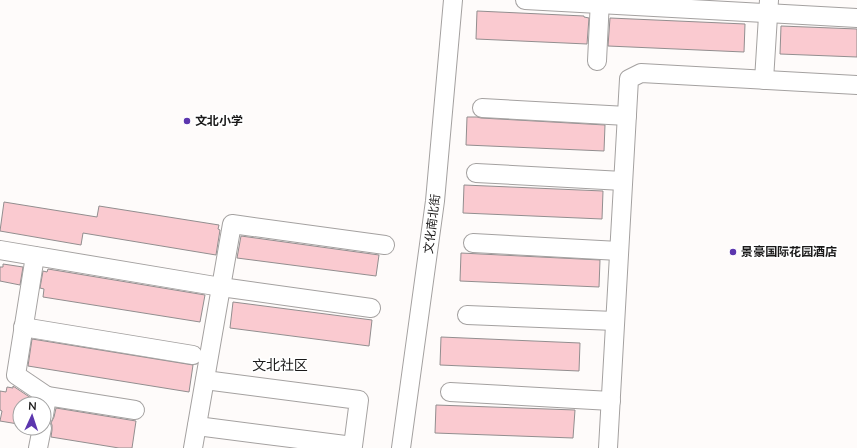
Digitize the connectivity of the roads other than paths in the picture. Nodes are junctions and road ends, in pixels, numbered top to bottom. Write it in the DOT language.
graph roads {
  1 [pos="454,0"];
  2 [pos="525,0"];
  3 [pos="600,2"];
  4 [pos="768,7"];
  5 [pos="857,18"];
  6 [pos="597,61"];
  7 [pos="764,80"];
  8 [pos="857,85"];
  9 [pos="482,108"];
  10 [pos="627,116"];
  11 [pos="476,173"];
  12 [pos="623,181"];
  13 [pos="473,243"];
  14 [pos="384,245"];
  15 [pos="0,250"];
  16 [pos="619,251"];
  17 [pos="35,256"];
  18 [pos="221,287"];
  19 [pos="371,308"];
  20 [pos="467,315"];
  21 [pos="615,321"];
  22 [pos="23,327"];
  23 [pos="193,356"];
  24 [pos="205,380"];
  25 [pos="450,392"];
  26 [pos="47,396"];
  27 [pos="52,397"];
  28 [pos="611,401"];
  29 [pos="135,410"];
  30 [pos="197,426"];
  31 [pos="40,436"];
  32 [pos="38,448"];
  33 [pos="193,448"];
  34 [pos="401,448"];
  35 [pos="608,448"];
  1 -- 34 [label="street, 文化南北街"];
  2 -- 3 [label="street"];
  3 -- 4 [label="street"];
  3 -- 6 [label="street"];
  4 -- 5 [label="street"];
  4 -- 7 [label="street"];
  7 -- 8 [label="street"];
  7 -- 10 [label="street"];
  9 -- 10 [label="street"];
  10 -- 12 [label="street"];
  11 -- 12 [label="street"];
  12 -- 16 [label="street"];
  13 -- 16 [label="street"];
  14 -- 18 [label="street"];
  15 -- 17 [label="street"];
  16 -- 21 [label="street"];
  17 -- 18 [label="street"];
  17 -- 22 [label="street"];
  18 -- 19 [label="street"];
  18 -- 24 [label="street"];
  20 -- 21 [label="street"];
  21 -- 28 [label="street"];
  22 -- 23 [label="street"];
  22 -- 26 [label="street"];
  24 -- 30 [label="street"];
  24 -- 30 [label="street"];
  25 -- 28 [label="street"];
  27 -- 29 [label="street"];
  28 -- 35 [label="street"];
  30 -- 33 [label="street"];
  31 -- 32 [label="street"];
}
